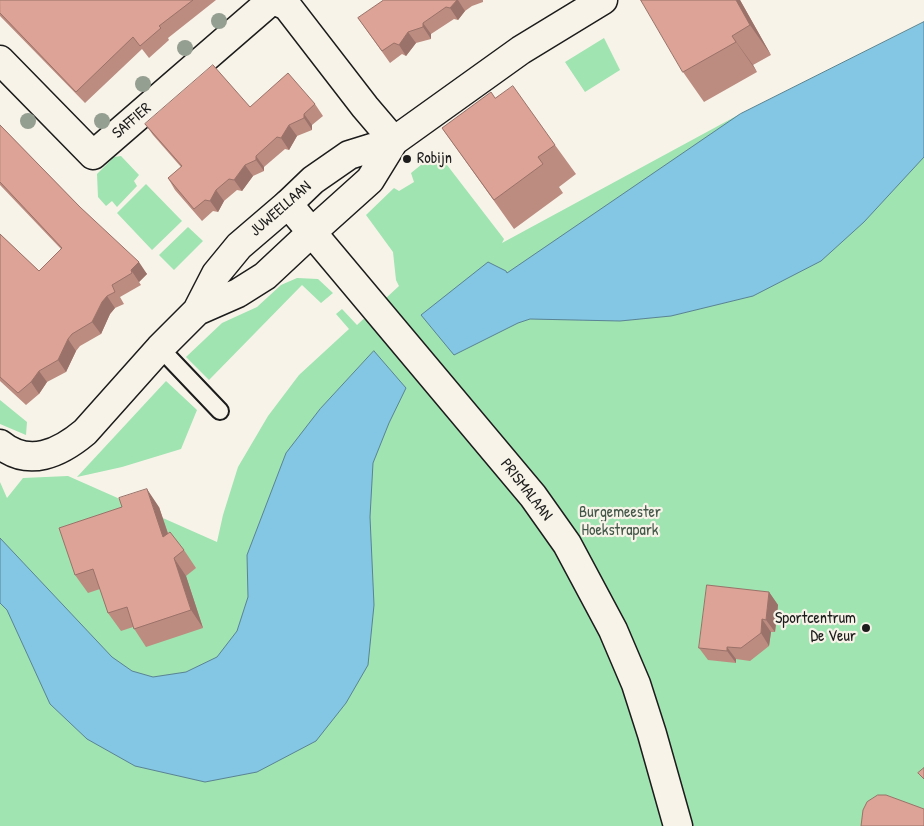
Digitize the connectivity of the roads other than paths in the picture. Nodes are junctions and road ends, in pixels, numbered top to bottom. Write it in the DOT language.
graph roads {
  1 [pos="272,0"];
  2 [pos="603,0"];
  3 [pos="0,60"];
  4 [pos="394,141"];
  5 [pos="288,204"];
  6 [pos="311,233"];
  7 [pos="197,311"];
  8 [pos="160,348"];
  9 [pos="220,411"];
  10 [pos="0,444"];
  11 [pos="678,826"];
  1 -- 3 [label="street, SAFFIER"];
  1 -- 4 [label="street"];
  2 -- 4 [label="street, JUWEELLAAN"];
  4 -- 5 [label="street, JUWEELLAAN"];
  4 -- 6 [label="street, JUWEELLAAN"];
  5 -- 6 [label="street, PRISMALAAN"];
  5 -- 7 [label="street, JUWEELLAAN"];
  6 -- 7 [label="street, JUWEELLAAN"];
  6 -- 11 [label="street, PRISMALAAN"];
  7 -- 8 [label="street, JUWEELLAAN"];
  8 -- 9 [label="lane"];
  8 -- 10 [label="street, JUWEELLAAN"];
}
